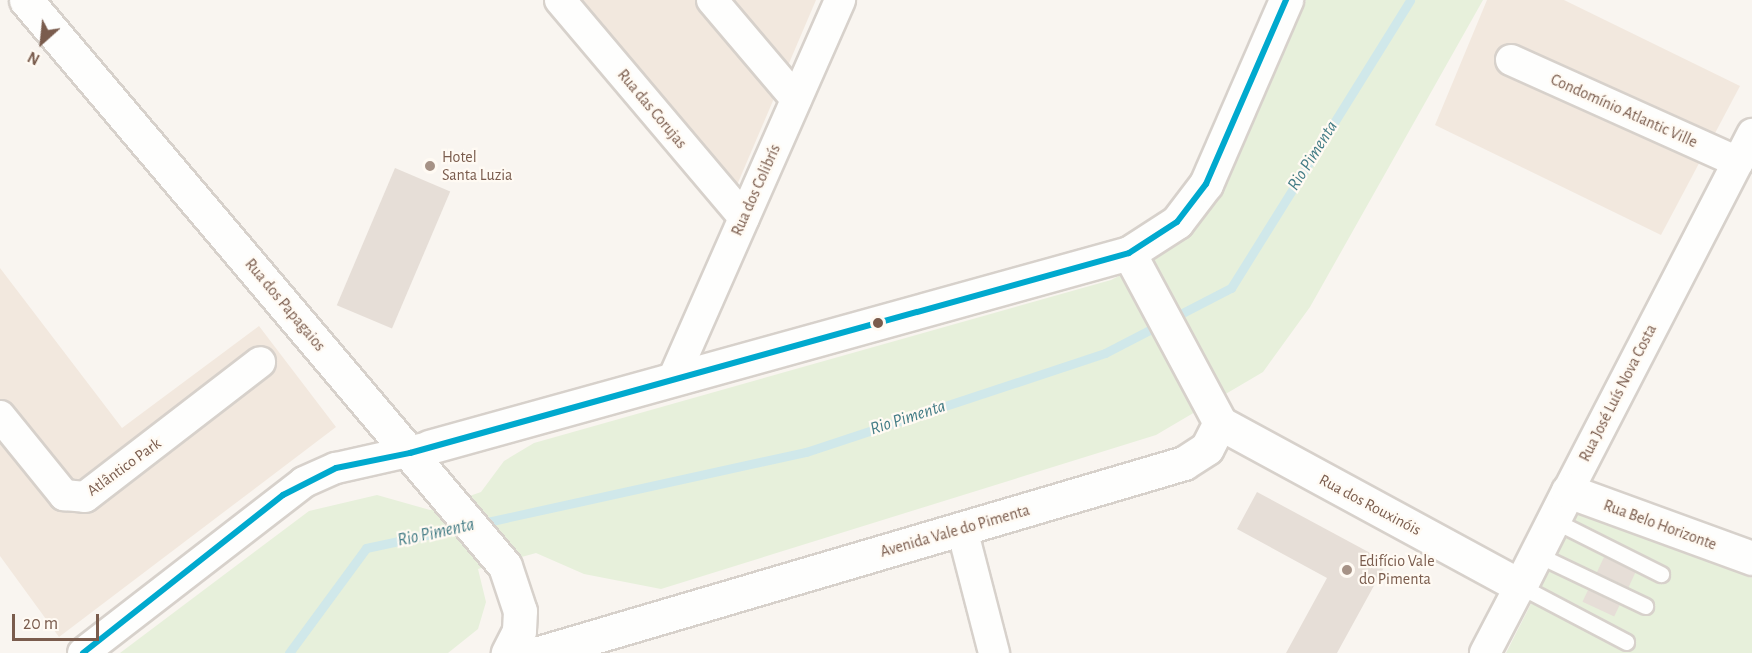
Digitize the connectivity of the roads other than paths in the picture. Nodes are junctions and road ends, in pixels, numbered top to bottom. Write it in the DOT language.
graph roads {
  1 [pos="26,0"];
  2 [pos="560,0"];
  3 [pos="712,0"];
  4 [pos="840,0"];
  5 [pos="1286,0"];
  6 [pos="1510,60"];
  7 [pos="796,99"];
  8 [pos="1752,134"];
  9 [pos="1738,162"];
  10 [pos="744,218"];
  11 [pos="1129,253"];
  12 [pos="260,363"];
  13 [pos="673,379"];
  14 [pos="0,416"];
  15 [pos="1220,423"];
  16 [pos="419,450"];
  17 [pos="1568,491"];
  18 [pos="1553,520"];
  19 [pos="962,529"];
  20 [pos="1536,554"];
  21 [pos="1752,558"];
  22 [pos="1661,574"];
  23 [pos="1520,586"];
  24 [pos="1645,606"];
  25 [pos="520,622"];
  26 [pos="1626,642"];
  27 [pos="583,646"];
  28 [pos="83,653"];
  29 [pos="508,653"];
  30 [pos="539,653"];
  31 [pos="994,653"];
  32 [pos="1485,653"];
  1 -- 16 [label="street, Rua dos Papagaios"];
  2 -- 10 [label="street, Rua das Corujas"];
  3 -- 7 [label="street"];
  4 -- 7 [label="street, Rua dos Colibrís"];
  5 -- 11 [label="street"];
  6 -- 9 [label="street, Condomínio Atlantic Ville"];
  7 -- 10 [label="street, Rua dos Colibrís"];
  8 -- 9 [label="street, Rua José Luís Nova Costa"];
  9 -- 17 [label="street, Rua José Luís Nova Costa"];
  10 -- 13 [label="street, Rua dos Colibrís"];
  11 -- 13 [label="street"];
  11 -- 15 [label="street"];
  12 -- 14 [label="street, Atlântico Park"];
  13 -- 16 [label="street"];
  15 -- 19 [label="street, Avenida Vale do Pimenta"];
  15 -- 23 [label="street, Rua dos Rouxinóis"];
  16 -- 25 [label="street, Rua dos Papagaios"];
  16 -- 28 [label="street"];
  17 -- 18 [label="street, Rua José Luís Nova Costa"];
  17 -- 21 [label="street, Rua Belo Horizonte"];
  18 -- 20 [label="street, Rua José Luís Nova Costa"];
  18 -- 22 [label="lane"];
  19 -- 27 [label="street, Avenida Vale do Pimenta"];
  19 -- 31 [label="street"];
  20 -- 23 [label="street, Rua José Luís Nova Costa"];
  20 -- 24 [label="lane"];
  23 -- 26 [label="lane"];
  23 -- 32 [label="street, Rua José Luís Nova Costa"];
  25 -- 27 [label="street"];
  25 -- 29 [label="street"];
  27 -- 30 [label="street, Avenida Vale do Pimenta"];
}
